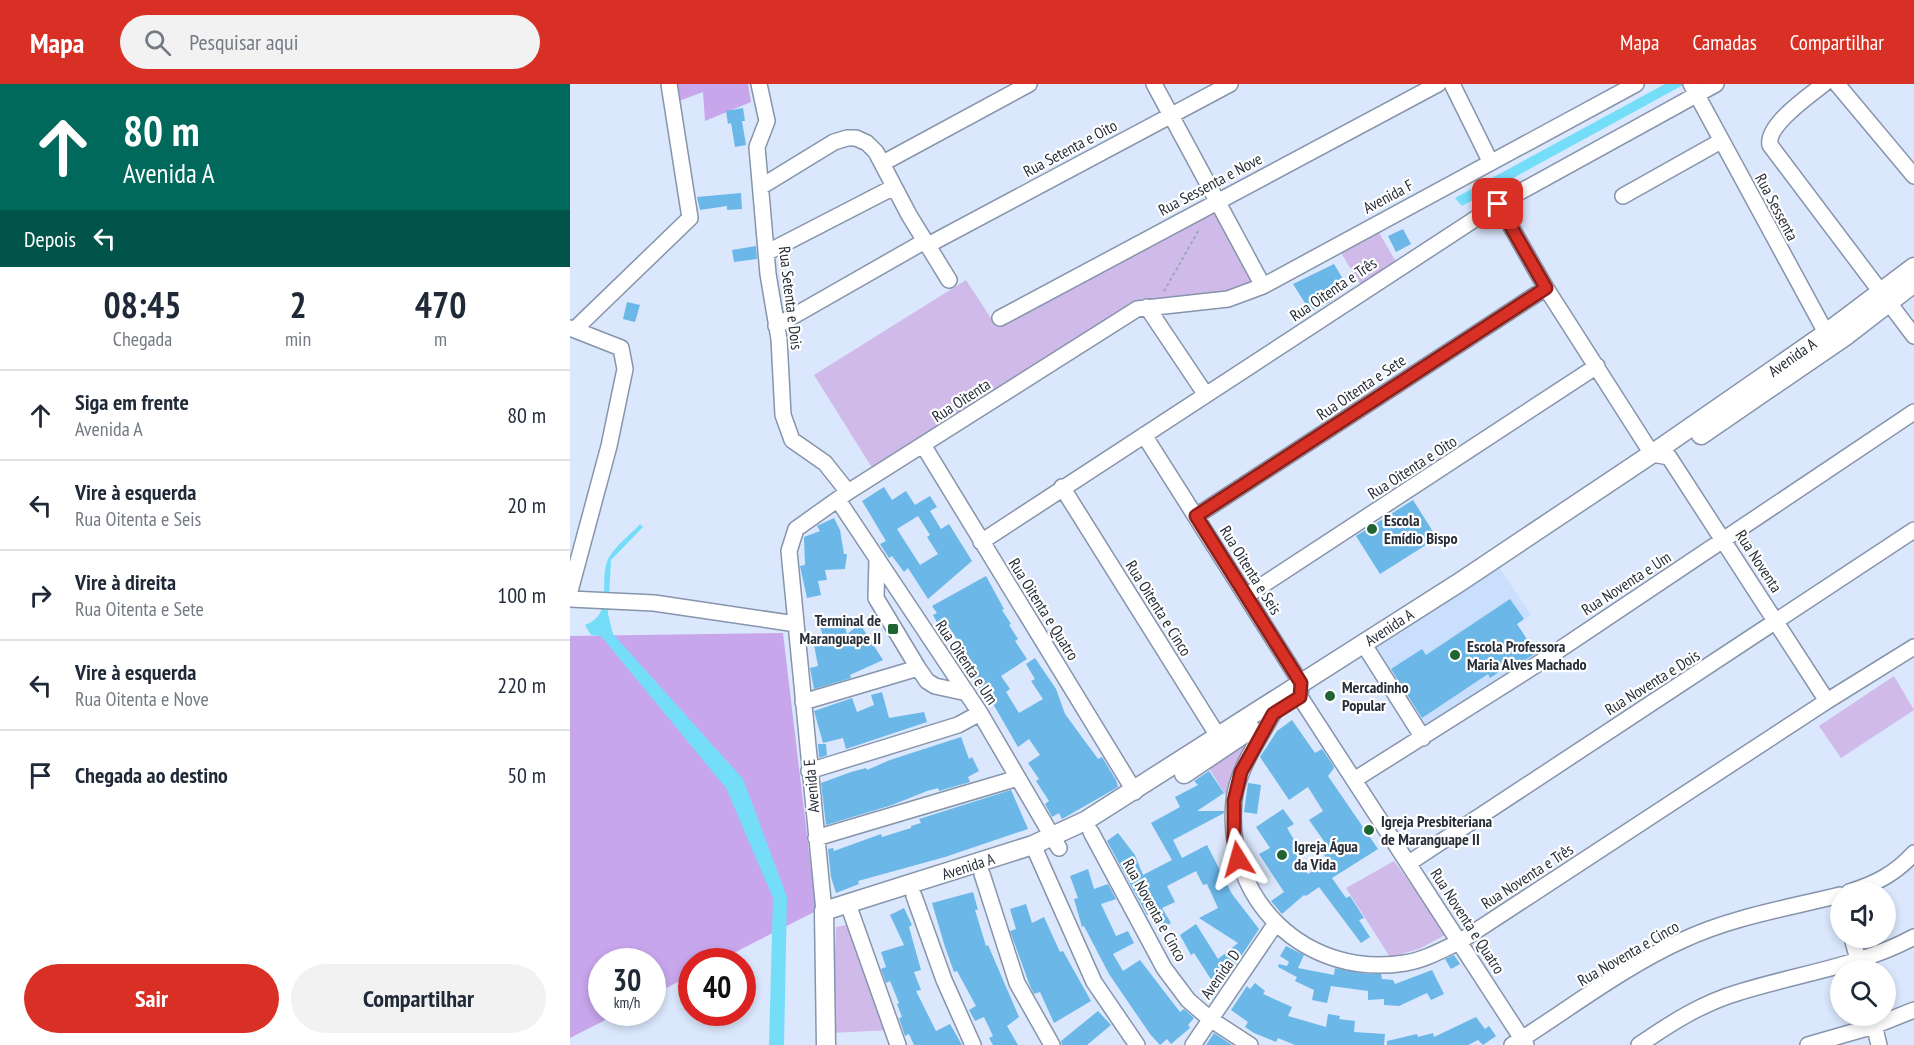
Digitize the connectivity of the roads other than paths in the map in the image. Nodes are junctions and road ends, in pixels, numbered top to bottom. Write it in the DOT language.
graph roads {
  1 [pos="669,84"];
  2 [pos="759,84"];
  3 [pos="1029,84"];
  4 [pos="1154,84"];
  5 [pos="1230,84"];
  6 [pos="1438,84"];
  7 [pos="1452,84"];
  8 [pos="1636,84"];
  9 [pos="1716,84"];
  10 [pos="1824,84"];
  11 [pos="1837,84"];
  12 [pos="1693,89"];
  13 [pos="1170,115"];
  14 [pos="1721,141"];
  15 [pos="1490,162"];
  16 [pos="884,163"];
  17 [pos="1914,176"];
  18 [pos="762,186"];
  19 [pos="894,187"];
  20 [pos="1623,196"];
  21 [pos="1219,201"];
  22 [pos="1498,204"];
  23 [pos="927,243"];
  24 [pos="766,253"];
  25 [pos="1914,267"];
  26 [pos="949,280"];
  27 [pos="1914,283"];
  28 [pos="1263,286"];
  29 [pos="1546,288"];
  30 [pos="1884,299"];
  31 [pos="1151,307"];
  32 [pos="1000,318"];
  33 [pos="776,326"];
  34 [pos="573,329"];
  35 [pos="1914,336"];
  36 [pos="1829,340"];
  37 [pos="1597,366"];
  38 [pos="1206,395"];
  39 [pos="1914,412"];
  40 [pos="1144,435"];
  41 [pos="923,446"];
  42 [pos="1660,455"];
  43 [pos="1062,487"];
  44 [pos="843,496"];
  45 [pos="1196,516"];
  46 [pos="796,529"];
  47 [pos="1914,530"];
  48 [pos="1723,540"];
  49 [pos="981,542"];
  50 [pos="877,558"];
  51 [pos="570,591"];
  52 [pos="1246,596"];
  53 [pos="570,599"];
  54 [pos="1777,622"];
  55 [pos="796,624"];
  56 [pos="1914,647"];
  57 [pos="1368,651"];
  58 [pos="918,668"];
  59 [pos="1300,690"];
  60 [pos="966,693"];
  61 [pos="1827,701"];
  62 [pos="803,702"];
  63 [pos="980,713"];
  64 [pos="1273,714"];
  65 [pos="1423,738"];
  66 [pos="1221,742"];
  67 [pos="809,771"];
  68 [pos="1018,778"];
  69 [pos="1354,780"];
  70 [pos="1135,792"];
  71 [pos="1091,832"];
  72 [pos="816,838"];
  73 [pos="1056,843"];
  74 [pos="1035,851"];
  75 [pos="1914,853"];
  76 [pos="1409,862"];
  77 [pos="982,874"];
  78 [pos="1878,882"];
  79 [pos="914,896"];
  80 [pos="1830,897"];
  81 [pos="850,910"];
  82 [pos="824,918"];
  83 [pos="1276,923"];
  84 [pos="1914,937"];
  85 [pos="1460,942"];
  86 [pos="1870,960"];
  87 [pos="1830,972"];
  88 [pos="1914,1010"];
  89 [pos="1896,1015"];
  90 [pos="1210,1019"];
  91 [pos="1859,1026"];
  92 [pos="1874,1026"];
  93 [pos="1520,1043"];
  94 [pos="826,1045"];
  95 [pos="898,1045"];
  96 [pos="974,1045"];
  97 [pos="1052,1045"];
  98 [pos="1137,1045"];
  99 [pos="1193,1045"];
  100 [pos="1250,1045"];
  101 [pos="1639,1045"];
  102 [pos="1808,1045"];
  103 [pos="1879,1045"];
  1 -- 34 [label="street"];
  2 -- 18 [label="street, Rua Setenta e Dois"];
  3 -- 16 [label="street"];
  4 -- 13 [label="street"];
  5 -- 13 [label="street, Rua Setenta e Oito"];
  6 -- 21 [label="street, Rua Sessenta e Nove"];
  7 -- 15 [label="street"];
  8 -- 15 [label="street, Avenida F"];
  9 -- 12 [label="street, Rua Oitenta e Três"];
  10 -- 30 [label="street"];
  11 -- 17 [label="street"];
  12 -- 14 [label="street, Rua Sessenta"];
  12 -- 22 [label="street, Rua Oitenta e Três"];
  13 -- 21 [label="street"];
  13 -- 23 [label="street, Rua Setenta e Oito"];
  14 -- 20 [label="street"];
  14 -- 36 [label="street, Rua Sessenta"];
  15 -- 28 [label="street, Avenida F"];
  16 -- 18 [label="street"];
  16 -- 19 [label="street"];
  18 -- 24 [label="street, Rua Setenta e Dois"];
  19 -- 23 [label="street"];
  19 -- 24 [label="street"];
  21 -- 28 [label="street"];
  21 -- 32 [label="street, Rua Sessenta e Nove"];
  22 -- 29 [label="street, Rua Noventa"];
  22 -- 38 [label="street, Rua Oitenta e Três"];
  23 -- 26 [label="street"];
  23 -- 33 [label="street, Rua Setenta e Oito"];
  24 -- 33 [label="street, Rua Setenta e Dois"];
  25 -- 30 [label="main road, Avenida A"];
  27 -- 30 [label="main road, Avenida A"];
  28 -- 31 [label="street, Avenida F"];
  29 -- 37 [label="street, Rua Noventa"];
  29 -- 45 [label="street, Rua Oitenta e Sete"];
  30 -- 35 [label="street"];
  30 -- 36 [label="main road, Avenida A"];
  31 -- 38 [label="street"];
  31 -- 41 [label="street, Rua Oitenta"];
  33 -- 44 [label="street, Rua Setenta e Dois"];
  34 -- 51 [label="street"];
  36 -- 42 [label="main road, Avenida A"];
  37 -- 42 [label="street, Rua Noventa"];
  37 -- 52 [label="street, Rua Oitenta e Oito"];
  38 -- 40 [label="street, Rua Oitenta e Três"];
  39 -- 48 [label="street, Rua Noventa e Um"];
  40 -- 43 [label="street, Rua Oitenta e Três"];
  40 -- 45 [label="street, Rua Oitenta e Seis"];
  41 -- 44 [label="street, Rua Oitenta"];
  41 -- 49 [label="street, Rua Oitenta e Quatro"];
  42 -- 48 [label="street, Rua Noventa"];
  42 -- 57 [label="main road, Avenida A"];
  42 -- 59 [label="main road, Avenida A"];
  43 -- 49 [label="street, Rua Oitenta e Três"];
  43 -- 66 [label="street, Rua Oitenta e Cinco"];
  44 -- 46 [label="street, Rua Oitenta"];
  44 -- 50 [label="street, Rua Oitenta e Um"];
  45 -- 52 [label="street, Rua Oitenta e Seis"];
  46 -- 55 [label="street, Avenida E"];
  47 -- 54 [label="street, Rua Noventa e Dois"];
  48 -- 54 [label="street, Rua Noventa"];
  48 -- 65 [label="street, Rua Noventa e Um"];
  49 -- 70 [label="street, Rua Oitenta e Quatro"];
  50 -- 58 [label="street"];
  50 -- 60 [label="street, Rua Oitenta e Um"];
  52 -- 59 [label="street, Rua Oitenta e Seis"];
  53 -- 55 [label="street"];
  54 -- 61 [label="street, Rua Noventa"];
  54 -- 76 [label="street, Rua Noventa e Dois"];
  55 -- 62 [label="street, Avenida E"];
  56 -- 61 [label="street, Rua Noventa e Três"];
  57 -- 59 [label="main road, Avenida A"];
  57 -- 65 [label="street"];
  58 -- 60 [label="street"];
  58 -- 62 [label="street"];
  59 -- 64 [label="main road, Avenida A"];
  59 -- 66 [label="main road, Avenida A"];
  59 -- 69 [label="street, Rua Noventa e Quatro"];
  60 -- 63 [label="street, Rua Oitenta e Um"];
  61 -- 85 [label="street, Rua Noventa e Três"];
  62 -- 67 [label="street, Avenida E"];
  63 -- 67 [label="street"];
  63 -- 68 [label="street, Rua Oitenta e Um"];
  64 -- 66 [label="main road, Avenida A"];
  64 -- 83 [label="street, Rua Noventa e Três"];
  65 -- 69 [label="street, Rua Noventa e Um"];
  66 -- 70 [label="main road, Avenida A"];
  66 -- 71 [label="main road, Avenida A"];
  67 -- 72 [label="street, Avenida E"];
  68 -- 72 [label="street"];
  68 -- 73 [label="street, Rua Oitenta e Um"];
  69 -- 76 [label="street, Rua Noventa e Quatro"];
  70 -- 73 [label="main road, Avenida A"];
  71 -- 73 [label="main road, Avenida A"];
  71 -- 90 [label="street, Rua Noventa e Cinco"];
  72 -- 82 [label="street, Avenida E"];
  73 -- 74 [label="main road, Avenida A"];
  74 -- 77 [label="main road, Avenida A"];
  74 -- 81 [label="main road, Avenida A"];
  74 -- 98 [label="street"];
  75 -- 78 [label="street"];
  76 -- 85 [label="street, Rua Noventa e Quatro"];
  77 -- 79 [label="main road, Avenida A"];
  77 -- 97 [label="street"];
  79 -- 81 [label="main road, Avenida A"];
  79 -- 96 [label="street"];
  80 -- 93 [label="street, Rua Noventa e Cinco"];
  81 -- 82 [label="main road, Avenida A"];
  81 -- 95 [label="street"];
  82 -- 94 [label="main road, Avenida E"];
  83 -- 85 [label="street, Rua Noventa e Três"];
  83 -- 90 [label="street, Avenida D"];
  84 -- 86 [label="street"];
  85 -- 93 [label="street, Rua Noventa e Quatro"];
  87 -- 101 [label="street"];
  88 -- 89 [label="street"];
  90 -- 99 [label="street, Avenida D"];
  90 -- 100 [label="street, Rua Noventa e Cinco"];
  91 -- 102 [label="street"];
  92 -- 103 [label="street"];
}
